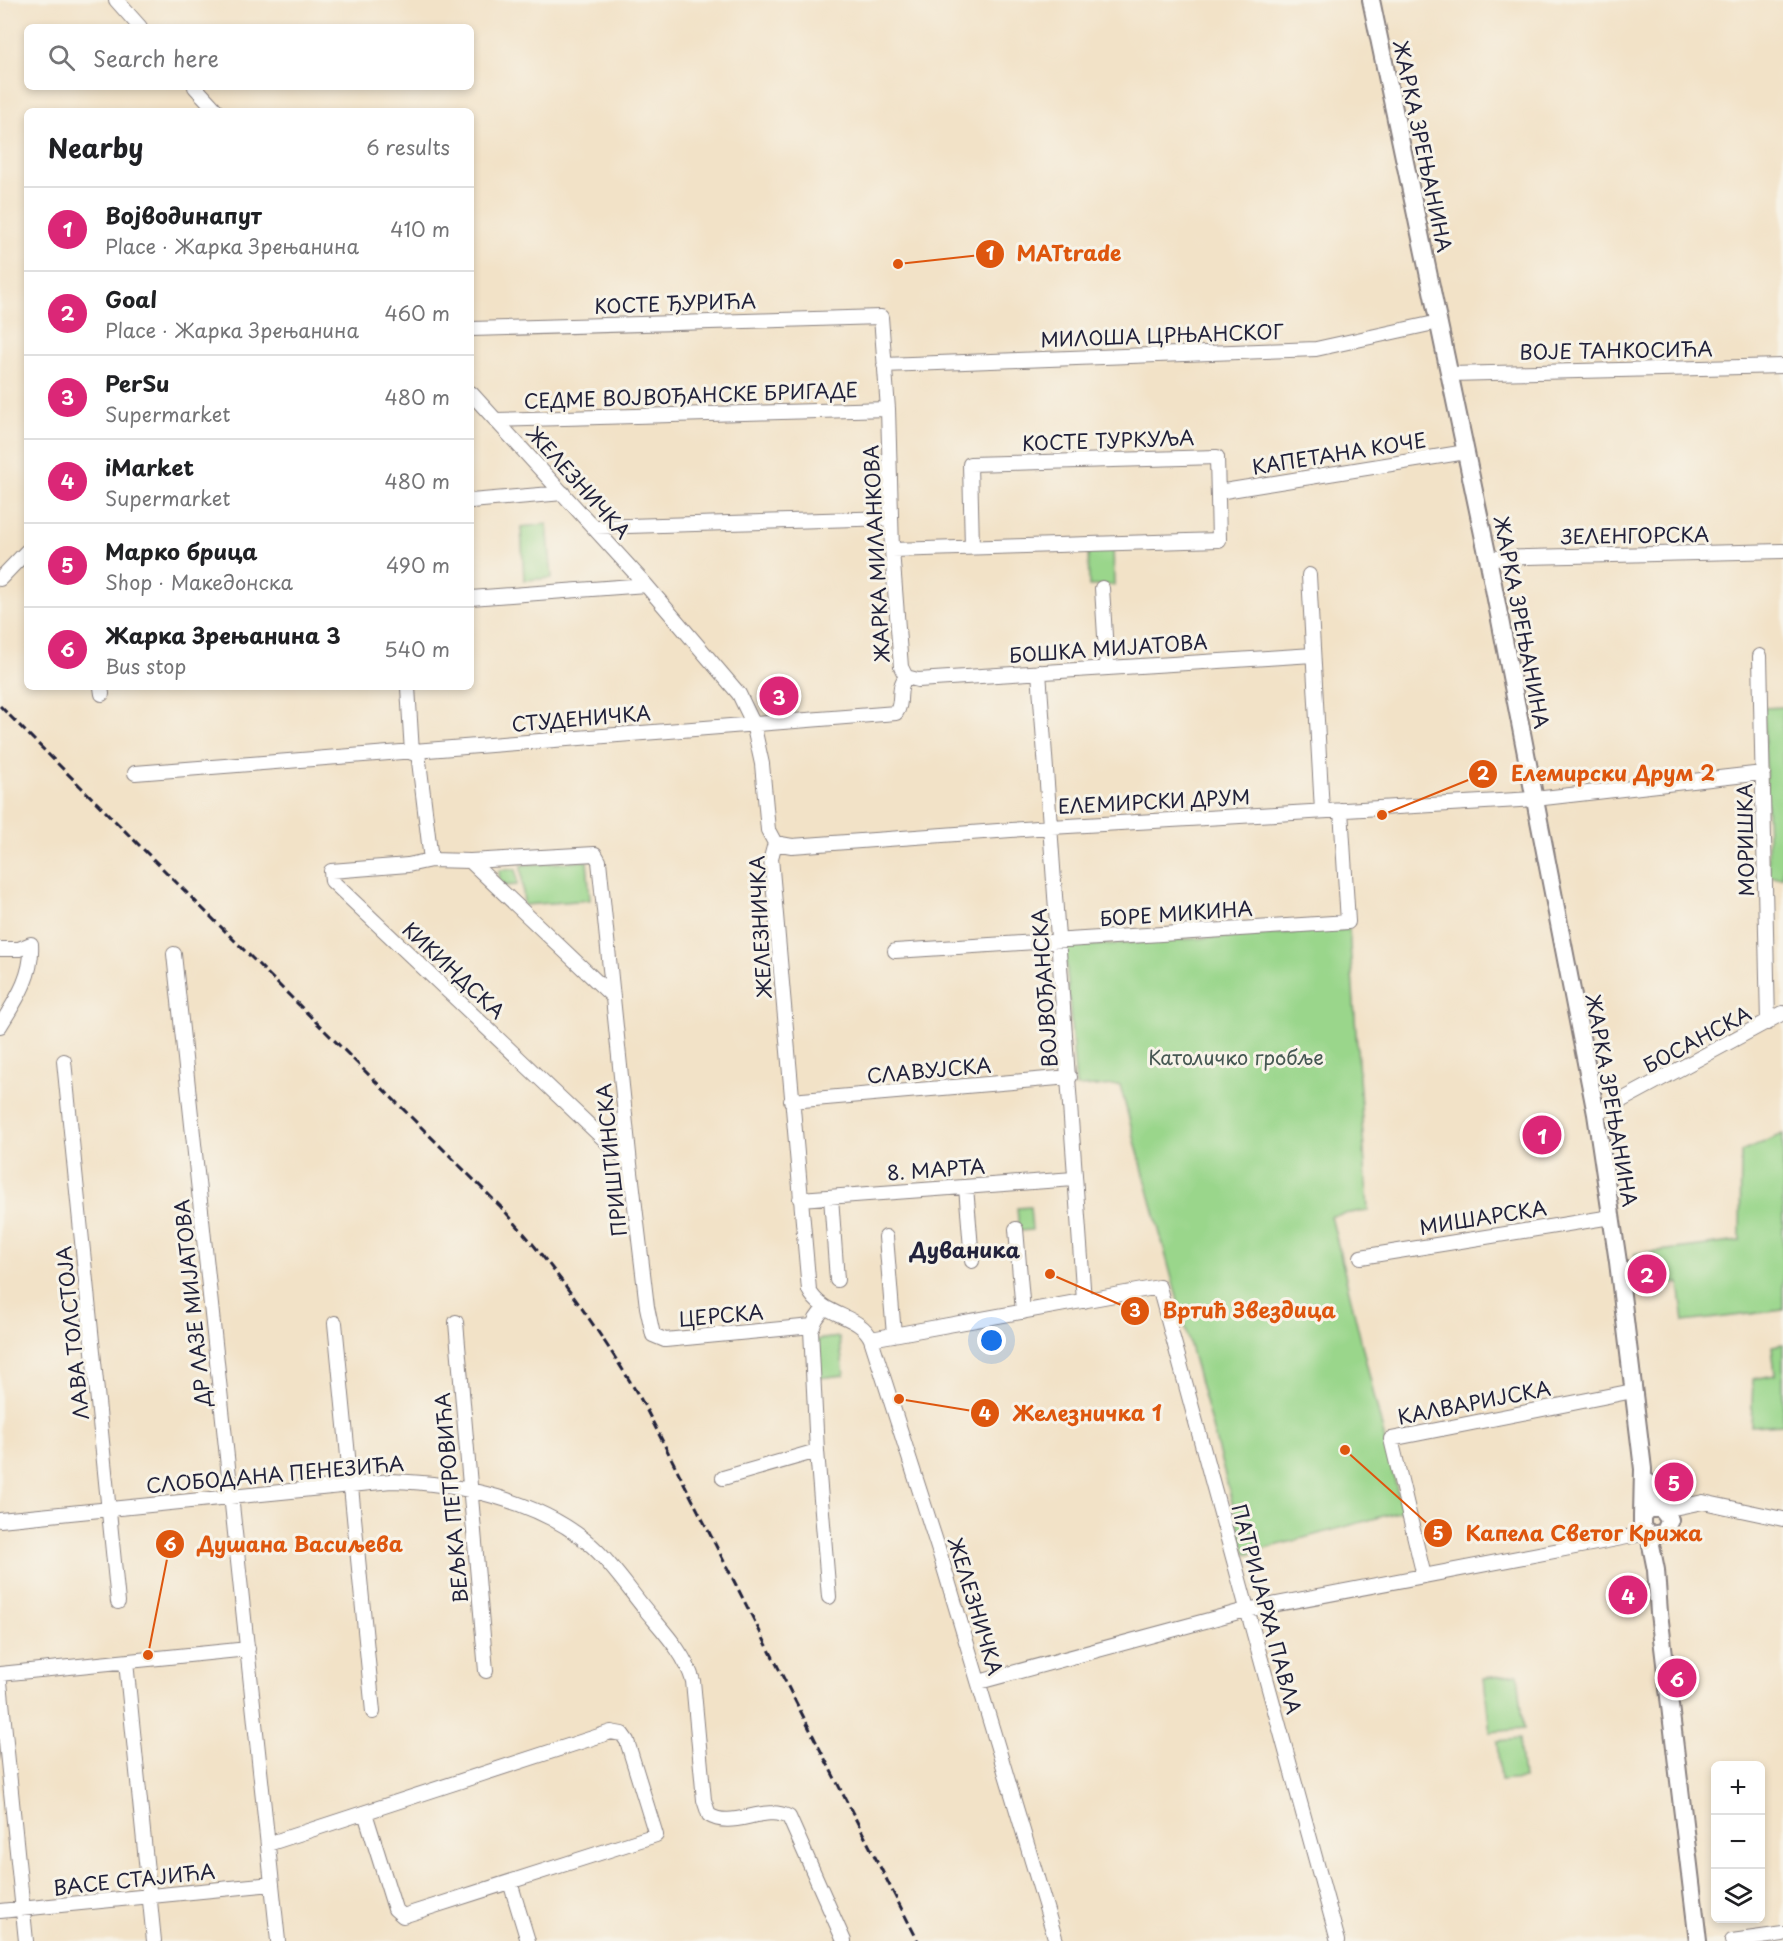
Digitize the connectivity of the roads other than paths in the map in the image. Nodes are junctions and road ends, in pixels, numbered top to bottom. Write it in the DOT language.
graph roads {
  1 [pos="116,0"];
  2 [pos="1371,0"];
  3 [pos="138,24"];
  4 [pos="198,90"];
  5 [pos="214,108"];
  6 [pos="881,317"];
  7 [pos="1439,322"];
  8 [pos="474,328"];
  9 [pos="884,365"];
  10 [pos="1783,366"];
  11 [pos="1450,374"];
  12 [pos="474,396"];
  13 [pos="888,409"];
  14 [pos="496,420"];
  15 [pos="1466,452"];
  16 [pos="1218,492"];
  17 [pos="563,493"];
  18 [pos="474,501"];
  19 [pos="891,518"];
  20 [pos="594,527"];
  21 [pos="972,547"];
  22 [pos="892,550"];
  23 [pos="1783,551"];
  24 [pos="24,554"];
  25 [pos="1488,558"];
  26 [pos="1309,575"];
  27 [pos="0,579"];
  28 [pos="646,585"];
  29 [pos="1102,588"];
  30 [pos="474,598"];
  31 [pos="1313,655"];
  32 [pos="1760,656"];
  33 [pos="1107,668"];
  34 [pos="1040,672"];
  35 [pos="906,677"];
  36 [pos="408,690"];
  37 [pos="753,723"];
  38 [pos="415,753"];
  39 [pos="135,773"];
  40 [pos="1763,773"];
  41 [pos="1535,799"];
  42 [pos="1341,810"];
  43 [pos="1322,811"];
  44 [pos="1051,827"];
  45 [pos="775,843"];
  46 [pos="431,860"];
  47 [pos="470,861"];
  48 [pos="1060,940"];
  49 [pos="0,949"];
  50 [pos="895,951"];
  51 [pos="174,954"];
  52 [pos="613,997"];
  53 [pos="1783,1013"];
  54 [pos="1768,1023"];
  55 [pos="0,1026"];
  56 [pos="64,1061"];
  57 [pos="1070,1077"];
  58 [pos="792,1101"];
  59 [pos="1596,1114"];
  60 [pos="630,1164"];
  61 [pos="1074,1179"];
  62 [pos="966,1187"];
  63 [pos="831,1197"];
  64 [pos="800,1199"];
  65 [pos="1611,1216"];
  66 [pos="1016,1229"];
  67 [pos="886,1237"];
  68 [pos="1361,1257"];
  69 [pos="972,1261"];
  70 [pos="837,1280"];
  71 [pos="1084,1301"];
  72 [pos="824,1308"];
  73 [pos="1023,1312"];
  74 [pos="648,1318"];
  75 [pos="456,1322"];
  76 [pos="335,1323"];
  77 [pos="812,1326"];
  78 [pos="894,1335"];
  79 [pos="871,1339"];
  80 [pos="1633,1391"];
  81 [pos="817,1451"];
  82 [pos="1643,1469"];
  83 [pos="723,1478"];
  84 [pos="351,1483"];
  85 [pos="470,1491"];
  86 [pos="232,1496"];
  87 [pos="108,1508"];
  88 [pos="1665,1518"];
  89 [pos="1783,1519"];
  90 [pos="0,1520"];
  91 [pos="1645,1527"];
  92 [pos="1656,1570"];
  93 [pos="1424,1576"];
  94 [pos="829,1597"];
  95 [pos="118,1602"];
  96 [pos="1246,1610"];
  97 [pos="248,1649"];
  98 [pos="126,1662"];
  99 [pos="486,1671"];
  100 [pos="0,1674"];
  101 [pos="0,1682"];
  102 [pos="979,1682"];
  103 [pos="374,1712"];
  104 [pos="365,1813"];
  105 [pos="268,1844"];
  106 [pos="510,1882"];
  107 [pos="272,1884"];
  108 [pos="148,1897"];
  109 [pos="23,1909"];
  110 [pos="0,1911"];
  111 [pos="1783,1934"];
  112 [pos="26,1941"];
  113 [pos="154,1941"];
  114 [pos="278,1941"];
  115 [pos="528,1941"];
  116 [pos="844,1941"];
  117 [pos="1056,1941"];
  118 [pos="1338,1941"];
  119 [pos="1698,1941"];
  120 [pos="1732,1941"];
  1 -- 3 [label="street"];
  2 -- 7 [label="main road, ЖАРКА ЗРЕЊАНИНА"];
  4 -- 5 [label="street"];
  6 -- 8 [label="street, КОСТЕ ЂУРИЋА"];
  6 -- 9 [label="street, ЖАРКА МИЛАНКОВА"];
  7 -- 9 [label="street, МИЛОША ЦРЊАНСКОГ"];
  7 -- 11 [label="main road, ЖАРКА ЗРЕЊАНИНА"];
  9 -- 13 [label="street, ЖАРКА МИЛАНКОВА"];
  10 -- 11 [label="street, ВОЈЕ ТАНКОСИЋА"];
  11 -- 15 [label="main road, ЖАРКА ЗРЕЊАНИНА"];
  12 -- 14 [label="street, ЖЕЛЕЗНИЧКА"];
  13 -- 14 [label="street, СЕДМЕ ВОЈВОЂАНСКЕ БРИГАДЕ"];
  13 -- 19 [label="street, ЖАРКА МИЛАНКОВА"];
  14 -- 17 [label="street, ЖЕЛЕЗНИЧКА"];
  15 -- 16 [label="street, КАПЕТАНА КОЧЕ"];
  15 -- 25 [label="main road, ЖАРКА ЗРЕЊАНИНА"];
  16 -- 21 [label="street, КОСТЕ ТУРКУЉА"];
  16 -- 21 [label="street, КОСТЕ ТУРКУЉА"];
  17 -- 18 [label="street"];
  17 -- 20 [label="street, ЖЕЛЕЗНИЧКА"];
  19 -- 20 [label="street"];
  19 -- 22 [label="street, ЖАРКА МИЛАНКОВА"];
  20 -- 28 [label="street, ЖЕЛЕЗНИЧКА"];
  21 -- 22 [label="street, КОСТЕ ТУРКУЉА"];
  22 -- 35 [label="street, ЖАРКА МИЛАНКОВА"];
  23 -- 25 [label="street, ЗЕЛЕНГОРСКА"];
  24 -- 27 [label="street"];
  25 -- 41 [label="main road, ЖАРКА ЗРЕЊАНИНА"];
  26 -- 31 [label="street"];
  28 -- 30 [label="street"];
  28 -- 37 [label="street, ЖЕЛЕЗНИЧКА"];
  29 -- 33 [label="street"];
  31 -- 33 [label="street, БОШКА МИЈАТОВА"];
  31 -- 43 [label="street"];
  32 -- 40 [label="street, МОРИШКА"];
  33 -- 34 [label="street, БОШКА МИЈАТОВА"];
  34 -- 35 [label="street, БОШКА МИЈАТОВА"];
  34 -- 44 [label="street, ВОЈВОЂАНСКА"];
  35 -- 37 [label="street, ЖАРКА МИЛАНКОВА"];
  36 -- 38 [label="street"];
  37 -- 38 [label="street, СТУДЕНИЧКА"];
  37 -- 45 [label="street, ЖЕЛЕЗНИЧКА"];
  38 -- 39 [label="street, СТУДЕНИЧКА"];
  38 -- 46 [label="street"];
  40 -- 41 [label="street, ЕЛЕМИРСКИ ДРУМ"];
  40 -- 54 [label="street, МОРИШКА"];
  41 -- 42 [label="street, ЕЛЕМИРСКИ ДРУМ"];
  41 -- 59 [label="main road, ЖАРКА ЗРЕЊАНИНА"];
  42 -- 43 [label="street, ЕЛЕМИРСКИ ДРУМ"];
  42 -- 48 [label="street, БОРЕ МИКИНА"];
  43 -- 44 [label="street, ЕЛЕМИРСКИ ДРУМ"];
  44 -- 45 [label="street, ЕЛЕМИРСКИ ДРУМ"];
  44 -- 48 [label="street, ВОЈВОЂАНСКА"];
  45 -- 58 [label="street, ЖЕЛЕЗНИЧКА"];
  46 -- 47 [label="street, ПРИШТИНСКА"];
  46 -- 60 [label="street, КИКИНДСКА"];
  47 -- 52 [label="street"];
  47 -- 52 [label="street, ПРИШТИНСКА"];
  48 -- 50 [label="street, БОРЕ МИКИНА"];
  48 -- 57 [label="street, ВОЈВОЂАНСКА"];
  49 -- 55 [label="street"];
  51 -- 86 [label="street, ДР ЛАЗЕ МИЈАТОВА"];
  52 -- 60 [label="street, ПРИШТИНСКА"];
  53 -- 54 [label="street, БОСАНСКА"];
  54 -- 59 [label="street, БОСАНСКА"];
  56 -- 87 [label="street, ЛАВА ТОЛСТОЈА"];
  57 -- 58 [label="street, СЛАВУЈСКА"];
  57 -- 61 [label="street, ВОЈВОЂАНСКА"];
  58 -- 64 [label="street, ЖЕЛЕЗНИЧКА"];
  59 -- 65 [label="main road, ЖАРКА ЗРЕЊАНИНА"];
  60 -- 74 [label="street, ПРИШТИНСКА"];
  61 -- 62 [label="street, 8. МАРТА"];
  61 -- 71 [label="street, ВОЈВОЂАНСКА"];
  62 -- 63 [label="street, 8. МАРТА"];
  62 -- 69 [label="street"];
  63 -- 64 [label="street, 8. МАРТА"];
  63 -- 70 [label="street"];
  64 -- 72 [label="street, ЖЕЛЕЗНИЧКА"];
  65 -- 68 [label="street, МИШАРСКА"];
  65 -- 80 [label="main road, ЖАРКА ЗРЕЊАНИНА"];
  66 -- 73 [label="street"];
  67 -- 78 [label="street"];
  71 -- 73 [label="street"];
  71 -- 96 [label="street, ПАТРИЈАРХА ПАВЛА"];
  72 -- 77 [label="street"];
  72 -- 79 [label="street"];
  73 -- 78 [label="street"];
  74 -- 77 [label="street, ЦЕРСКА"];
  75 -- 85 [label="street, ВЕЉКА ПЕТРОВИЋА"];
  76 -- 84 [label="street"];
  77 -- 81 [label="street"];
  78 -- 79 [label="street"];
  79 -- 102 [label="street, ЖЕЛЕЗНИЧКА"];
  80 -- 82 [label="main road, ЖАРКА ЗРЕЊАНИНА"];
  80 -- 93 [label="street, КАЛВАРИЈСКА"];
  81 -- 83 [label="street"];
  81 -- 94 [label="street"];
  82 -- 88 [label="main road, ЖАРКА ЗРЕЊАНИНА"];
  82 -- 91 [label="main road, ЖАРКА ЗРЕЊАНИНА"];
  84 -- 85 [label="street, СЛОБОДАНА ПЕНЕЗИЋА"];
  84 -- 86 [label="street, СЛОБОДАНА ПЕНЕЗИЋА"];
  84 -- 103 [label="street"];
  85 -- 99 [label="street, ВЕЉКА ПЕТРОВИЋА"];
  85 -- 116 [label="street, СЛОБОДАНА ПЕНЕЗИЋА"];
  86 -- 87 [label="street, СЛОБОДАНА ПЕНЕЗИЋА"];
  86 -- 97 [label="street, ДР ЛАЗЕ МИЈАТОВА"];
  87 -- 90 [label="street, СЛОБОДАНА ПЕНЕЗИЋА"];
  87 -- 95 [label="street, ЛАВА ТОЛСТОЈА"];
  88 -- 89 [label="street"];
  88 -- 91 [label="main road"];
  88 -- 91 [label="main road"];
  88 -- 92 [label="main road, ЖАРКА ЗРЕЊАНИНА"];
  91 -- 92 [label="main road, ЖАРКА ЗРЕЊАНИНА"];
  91 -- 93 [label="street"];
  92 -- 119 [label="main road, ЖАРКА ЗРЕЊАНИНА"];
  93 -- 96 [label="street"];
  96 -- 102 [label="street"];
  96 -- 118 [label="street, ПАТРИЈАРХА ПАВЛА"];
  97 -- 98 [label="street"];
  97 -- 105 [label="street, ДР ЛАЗЕ МИЈАТОВА"];
  98 -- 100 [label="street"];
  98 -- 108 [label="street"];
  101 -- 109 [label="street"];
  102 -- 117 [label="street, ЖЕЛЕЗНИЧКА"];
  104 -- 105 [label="street"];
  104 -- 106 [label="street"];
  104 -- 106 [label="street"];
  105 -- 107 [label="street, ДР ЛАЗЕ МИЈАТОВА"];
  106 -- 115 [label="street"];
  107 -- 108 [label="street, ВАСЕ СТАЈИЋА"];
  107 -- 114 [label="street, ДР ЛАЗЕ МИЈАТОВА"];
  108 -- 109 [label="street, ВАСЕ СТАЈИЋА"];
  108 -- 113 [label="street"];
  109 -- 110 [label="street, ВАСЕ СТАЈИЋА"];
  109 -- 112 [label="street"];
  111 -- 120 [label="street"];
}
